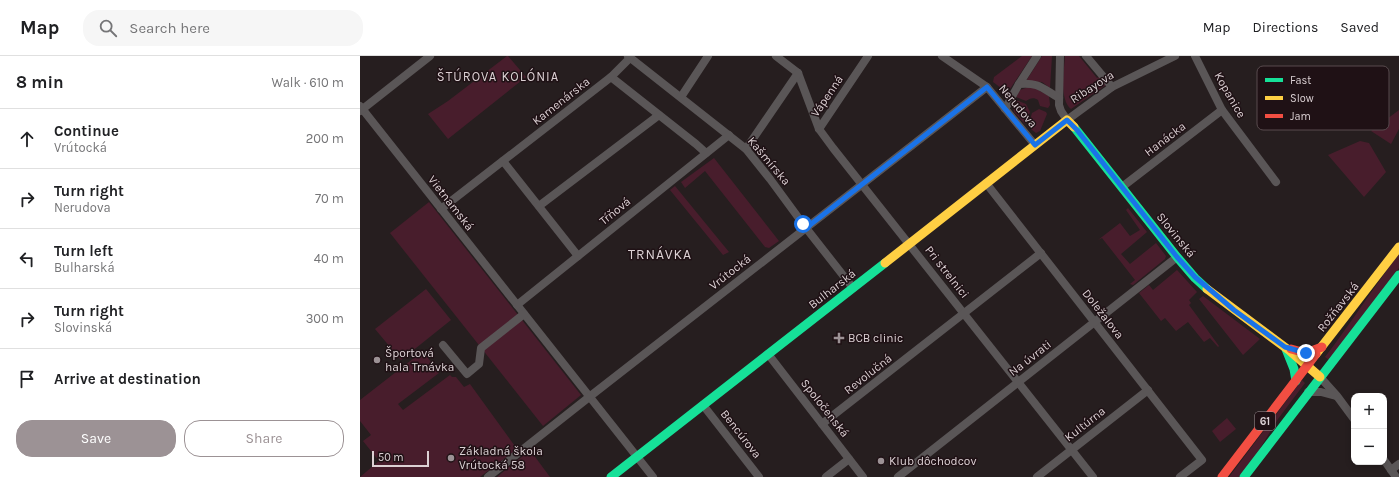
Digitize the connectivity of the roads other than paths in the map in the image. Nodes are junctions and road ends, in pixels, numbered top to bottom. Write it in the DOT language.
graph roads {
  1 [pos="430,56"];
  2 [pos="708,56"];
  3 [pos="776,56"];
  4 [pos="868,56"];
  5 [pos="942,56"];
  6 [pos="1037,56"];
  7 [pos="1060,56"];
  8 [pos="1086,56"];
  9 [pos="1175,56"];
  10 [pos="1195,56"];
  11 [pos="629,57"];
  12 [pos="798,73"];
  13 [pos="611,77"];
  14 [pos="1019,84"];
  15 [pos="987,87"];
  16 [pos="1112,87"];
  17 [pos="681,97"];
  18 [pos="1059,98"];
  19 [pos="361,109"];
  20 [pos="1005,109"];
  21 [pos="1222,110"];
  22 [pos="659,115"];
  23 [pos="1067,120"];
  24 [pos="819,129"];
  25 [pos="729,135"];
  26 [pos="1035,145"];
  27 [pos="746,149"];
  28 [pos="706,153"];
  29 [pos="503,161"];
  30 [pos="1276,182"];
  31 [pos="986,183"];
  32 [pos="862,184"];
  33 [pos="1122,187"];
  34 [pos="539,206"];
  35 [pos="441,209"];
  36 [pos="806,228"];
  37 [pos="909,244"];
  38 [pos="1399,247"];
  39 [pos="1041,253"];
  40 [pos="578,256"];
  41 [pos="1177,257"];
  42 [pos="1399,276"];
  43 [pos="853,288"];
  44 [pos="517,305"];
  45 [pos="524,314"];
  46 [pos="964,314"];
  47 [pos="1095,322"];
  48 [pos="443,344"];
  49 [pos="1285,347"];
  50 [pos="1322,347"];
  51 [pos="768,354"];
  52 [pos="1308,366"];
  53 [pos="1320,377"];
  54 [pos="1296,381"];
  55 [pos="1018,382"];
  56 [pos="1148,390"];
  57 [pos="1308,392"];
  58 [pos="589,396"];
  59 [pos="1337,396"];
  60 [pos="703,405"];
  61 [pos="1351,415"];
  62 [pos="822,424"];
  63 [pos="1072,450"];
  64 [pos="637,457"];
  65 [pos="849,459"];
  66 [pos="1387,464"];
  67 [pos="1399,464"];
  68 [pos="1394,474"];
  69 [pos="488,477"];
  70 [pos="612,477"];
  71 [pos="653,477"];
  72 [pos="759,477"];
  73 [pos="826,477"];
  74 [pos="863,477"];
  75 [pos="898,477"];
  76 [pos="1037,477"];
  77 [pos="1093,477"];
  78 [pos="1180,477"];
  79 [pos="1222,477"];
  80 [pos="1244,477"];
  1 -- 19 [label="street"];
  2 -- 17 [label="street"];
  3 -- 12 [label="street"];
  4 -- 24 [label="street, Vápenná"];
  5 -- 15 [label="street, Nerudova"];
  6 -- 14 [label="street"];
  7 -- 18 [label="street"];
  8 -- 16 [label="street"];
  9 -- 16 [label="street, Ribayova"];
  10 -- 21 [label="street, Kopanice"];
  11 -- 13 [label="street, Kamenárska"];
  11 -- 17 [label="street, Kašmírska"];
  12 -- 24 [label="street, Pri strelnici"];
  12 -- 27 [label="street"];
  13 -- 22 [label="street"];
  13 -- 29 [label="street, Kamenárska"];
  14 -- 18 [label="street"];
  14 -- 20 [label="street"];
  15 -- 20 [label="street, Nerudova"];
  15 -- 32 [label="street, Vrútocká"];
  16 -- 23 [label="street, Ribayova"];
  17 -- 25 [label="street, Kašmírska"];
  18 -- 23 [label="street"];
  19 -- 35 [label="street, Vietnamská"];
  20 -- 26 [label="street, Nerudova"];
  21 -- 30 [label="street, Kopanice"];
  21 -- 33 [label="street, Hanácka"];
  22 -- 28 [label="street"];
  22 -- 34 [label="street"];
  23 -- 26 [label="street, Bulharská"];
  23 -- 33 [label="street, Slovinská"];
  24 -- 32 [label="street, Pri strelnici"];
  25 -- 27 [label="street, Kašmírska"];
  25 -- 28 [label="street, Tŕňová"];
  26 -- 31 [label="street, Bulharská"];
  27 -- 36 [label="street, Kašmírska"];
  28 -- 40 [label="street, Tŕňová"];
  29 -- 34 [label="street"];
  29 -- 35 [label="street, Kamenárska"];
  31 -- 37 [label="street, Bulharská"];
  31 -- 39 [label="street, Doležalova"];
  32 -- 36 [label="street, Vrútocká"];
  32 -- 37 [label="street, Pri strelnici"];
  33 -- 41 [label="street, Slovinská"];
  34 -- 40 [label="street"];
  35 -- 44 [label="street, Vietnamská"];
  36 -- 43 [label="street, Kašmírska"];
  36 -- 58 [label="street, Vrútocká"];
  37 -- 43 [label="street, Bulharská"];
  37 -- 46 [label="street, Pri strelnici"];
  38 -- 50 [label="street, Rožňavská / 61"];
  39 -- 46 [label="street, Revolučná"];
  39 -- 47 [label="street, Doležalova"];
  40 -- 44 [label="street, Tŕňová"];
  41 -- 47 [label="street, Na úvrati"];
  41 -- 49 [label="street, Slovinská"];
  42 -- 53 [label="street, 61"];
  43 -- 51 [label="street, Bulharská"];
  44 -- 45 [label="street, Vietnamská"];
  45 -- 48 [label="street"];
  45 -- 58 [label="street, Vietnamská"];
  46 -- 55 [label="street, Pri strelnici"];
  46 -- 62 [label="street, Revolučná"];
  47 -- 55 [label="street, Na úvrati"];
  47 -- 56 [label="street, Doležalova"];
  49 -- 50 [label="street, Slovinská"];
  49 -- 52 [label="street, Slovinská"];
  49 -- 54 [label="street"];
  50 -- 52 [label="street, Rožňavská / 61"];
  51 -- 60 [label="street, Bulharská"];
  51 -- 62 [label="street, Spoločenská"];
  52 -- 53 [label="street, Slovinská"];
  52 -- 54 [label="street, Rožňavská / 61"];
  53 -- 57 [label="street, 61"];
  53 -- 59 [label="street"];
  54 -- 79 [label="street, Rožňavská / 61"];
  55 -- 63 [label="street, Pri strelnici"];
  55 -- 75 [label="street, Na úvrati"];
  56 -- 63 [label="street, Kultúrna"];
  56 -- 78 [label="street, Doležalova"];
  57 -- 59 [label="street"];
  57 -- 80 [label="street, 61"];
  58 -- 64 [label="street, Vietnamská"];
  58 -- 69 [label="street, Vrútocká"];
  59 -- 61 [label="street"];
  60 -- 64 [label="street, Bulharská"];
  60 -- 72 [label="street, Bencúrova"];
  62 -- 65 [label="street, Spoločenská"];
  63 -- 76 [label="street, Kultúrna"];
  63 -- 77 [label="street, Pri strelnici"];
  64 -- 70 [label="street, Bulharská"];
  64 -- 71 [label="street, Vietnamská"];
  65 -- 73 [label="street"];
  65 -- 74 [label="street, Spoločenská"];
  66 -- 68 [label="street"];
  67 -- 68 [label="street"];
}
